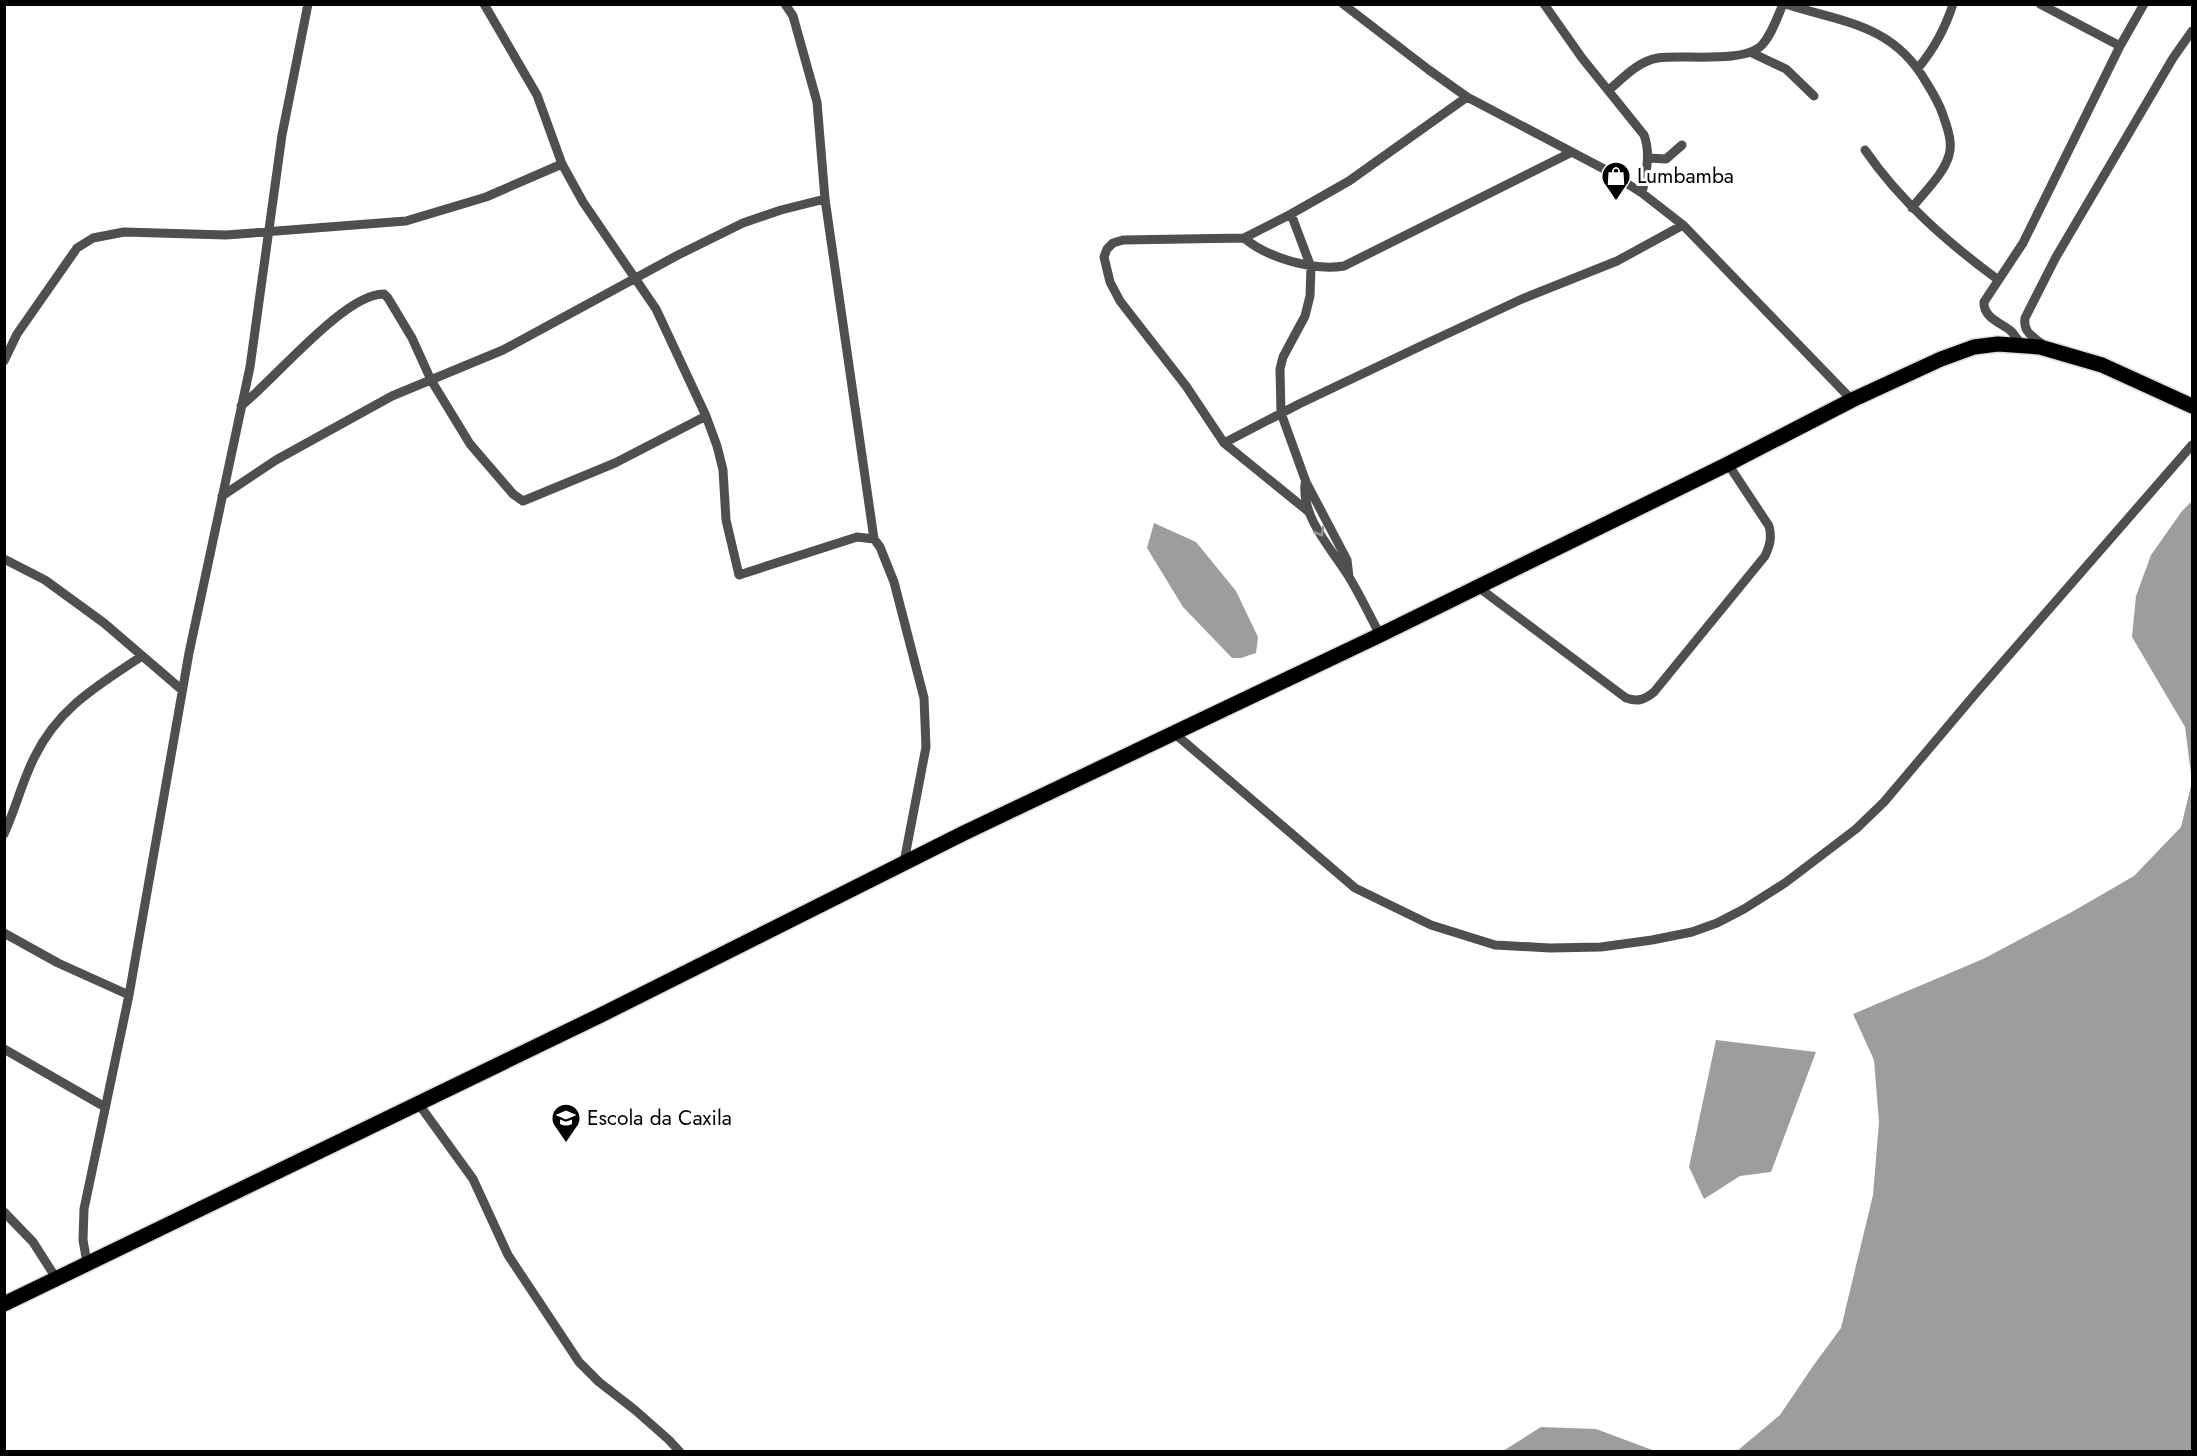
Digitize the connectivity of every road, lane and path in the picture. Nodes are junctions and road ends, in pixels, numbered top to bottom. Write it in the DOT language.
graph roads {
  1 [pos="308,4"];
  2 [pos="484,4"];
  3 [pos="785,4"];
  4 [pos="1343,4"];
  5 [pos="1544,4"];
  6 [pos="1784,4"];
  7 [pos="1953,4"];
  8 [pos="2040,4"];
  9 [pos="2144,4"];
  10 [pos="2193,31"];
  11 [pos="2120,46"];
  12 [pos="1750,52"];
  13 [pos="1918,68"];
  14 [pos="1609,90"];
  15 [pos="1814,96"];
  16 [pos="1467,97"];
  17 [pos="1683,145"];
  18 [pos="1865,150"];
  19 [pos="1572,152"];
  20 [pos="1648,158"];
  21 [pos="562,164"];
  22 [pos="1642,193"];
  23 [pos="825,199"];
  24 [pos="1912,208"];
  25 [pos="1291,214"];
  26 [pos="1683,225"];
  27 [pos="268,232"];
  28 [pos="1244,238"];
  29 [pos="1311,267"];
  30 [pos="634,278"];
  31 [pos="1997,279"];
  32 [pos="2021,344"];
  33 [pos="2047,349"];
  34 [pos="4,361"];
  35 [pos="431,380"];
  36 [pos="1852,400"];
  37 [pos="242,406"];
  38 [pos="2193,406"];
  39 [pos="1281,413"];
  40 [pos="706,416"];
  41 [pos="1224,443"];
  42 [pos="2193,446"];
  43 [pos="1728,464"];
  44 [pos="1306,482"];
  45 [pos="222,496"];
  46 [pos="1309,512"];
  47 [pos="874,539"];
  48 [pos="4,559"];
  49 [pos="1349,577"];
  50 [pos="1478,587"];
  51 [pos="1380,635"];
  52 [pos="142,656"];
  53 [pos="182,690"];
  54 [pos="1174,733"];
  55 [pos="4,834"];
  56 [pos="904,862"];
  57 [pos="4,933"];
  58 [pos="129,995"];
  59 [pos="4,1049"];
  60 [pos="418,1103"];
  61 [pos="105,1107"];
  62 [pos="4,1212"];
  63 [pos="87,1263"];
  64 [pos="57,1278"];
  65 [pos="4,1304"];
  66 [pos="680,1452"];
  1 -- 27 [label="street"];
  2 -- 21 [label="street"];
  3 -- 23 [label="street"];
  4 -- 16 [label="street"];
  5 -- 14 [label="street"];
  6 -- 12 [label="street"];
  6 -- 13 [label="street"];
  7 -- 13 [label="street"];
  8 -- 11 [label="street"];
  9 -- 11 [label="street"];
  10 -- 33 [label="street"];
  11 -- 31 [label="street"];
  12 -- 14 [label="street"];
  12 -- 15 [label="street"];
  13 -- 24 [label="street"];
  14 -- 20 [label="street"];
  16 -- 19 [label="street"];
  16 -- 25 [label="street"];
  17 -- 20 [label="street"];
  18 -- 24 [label="street"];
  19 -- 22 [label="street"];
  19 -- 29 [label="street"];
  20 -- 22 [label="street"];
  21 -- 27 [label="street"];
  21 -- 30 [label="street"];
  22 -- 26 [label="street"];
  23 -- 30 [label="street"];
  23 -- 47 [label="street"];
  24 -- 31 [label="street"];
  25 -- 28 [label="street"];
  25 -- 29 [label="street"];
  26 -- 36 [label="street"];
  26 -- 39 [label="street"];
  27 -- 34 [label="street"];
  27 -- 37 [label="street"];
  28 -- 29 [label="street"];
  28 -- 41 [label="street"];
  29 -- 39 [label="street"];
  30 -- 35 [label="street"];
  30 -- 40 [label="street"];
  31 -- 32 [label="street"];
  32 -- 33 [label="main road"];
  32 -- 36 [label="main road"];
  33 -- 38 [label="main road"];
  35 -- 37 [label="street"];
  35 -- 40 [label="street"];
  35 -- 45 [label="street"];
  36 -- 43 [label="main road"];
  37 -- 45 [label="street"];
  39 -- 41 [label="street"];
  39 -- 44 [label="street"];
  40 -- 47 [label="street"];
  41 -- 46 [label="street"];
  42 -- 54 [label="street"];
  43 -- 50 [label="main road"];
  43 -- 50 [label="street"];
  44 -- 46 [label="street"];
  44 -- 49 [label="street"];
  45 -- 53 [label="street"];
  46 -- 49 [label="street, one-way"];
  47 -- 56 [label="street"];
  48 -- 52 [label="street"];
  49 -- 51 [label="street"];
  50 -- 51 [label="main road"];
  51 -- 54 [label="main road"];
  52 -- 53 [label="street"];
  52 -- 55 [label="street"];
  53 -- 58 [label="street"];
  54 -- 56 [label="main road"];
  56 -- 60 [label="main road"];
  57 -- 58 [label="street"];
  58 -- 61 [label="street"];
  59 -- 61 [label="street"];
  60 -- 63 [label="main road"];
  60 -- 66 [label="street"];
  61 -- 63 [label="street"];
  62 -- 64 [label="street"];
  63 -- 64 [label="main road"];
  64 -- 65 [label="main road"];
}
